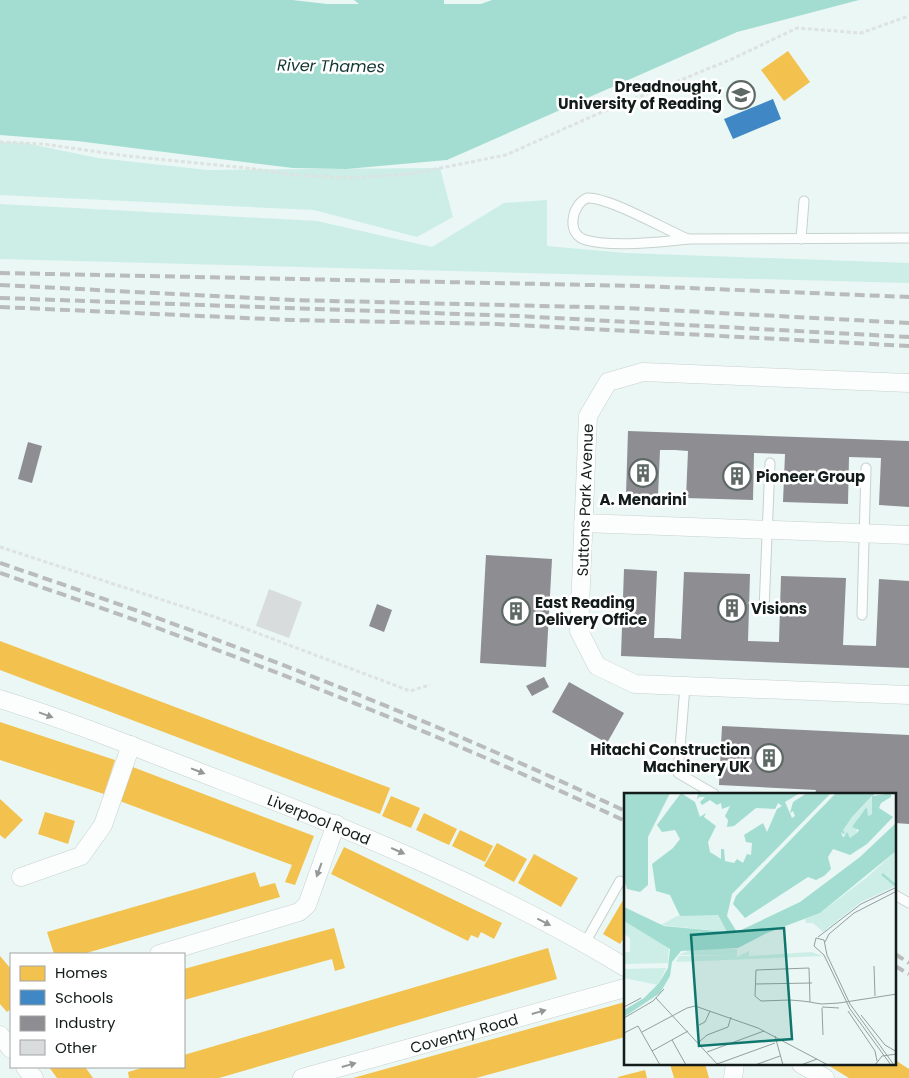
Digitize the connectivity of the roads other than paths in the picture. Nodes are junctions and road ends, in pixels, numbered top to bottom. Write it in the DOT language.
graph roads {
  1 [pos="804,200"];
  2 [pos="909,238"];
  3 [pos="802,239"];
  4 [pos="688,240"];
  5 [pos="909,383"];
  6 [pos="770,463"];
  7 [pos="866,468"];
  8 [pos="584,523"];
  9 [pos="768,530"];
  10 [pos="865,534"];
  11 [pos="909,536"];
  12 [pos="764,610"];
  13 [pos="862,615"];
  14 [pos="685,686"];
  15 [pos="909,695"];
  16 [pos="0,699"];
  17 [pos="131,745"];
  18 [pos="712,793"];
  19 [pos="336,824"];
  20 [pos="21,877"];
  21 [pos="620,881"];
  22 [pos="896,896"];
  23 [pos="909,903"];
  24 [pos="585,943"];
  25 [pos="162,953"];
  26 [pos="624,966"];
  27 [pos="624,988"];
  28 [pos="804,1066"];
  29 [pos="26,1068"];
  30 [pos="34,1078"];
  31 [pos="302,1078"];
  32 [pos="825,1078"];
  1 -- 3 [label="lane"];
  2 -- 3 [label="lane"];
  3 -- 4 [label="lane"];
  4 -- 4 [label="lane"];
  5 -- 8 [label="street, Suttons Park Avenue"];
  6 -- 9 [label="lane"];
  7 -- 10 [label="lane"];
  8 -- 9 [label="street"];
  8 -- 14 [label="street, Suttons Park Avenue"];
  9 -- 10 [label="street"];
  9 -- 12 [label="lane"];
  10 -- 11 [label="street"];
  10 -- 13 [label="lane"];
  14 -- 15 [label="street, Suttons Park Avenue"];
  14 -- 18 [label="lane"];
  16 -- 17 [label="street, Liverpool Road, one-way"];
  17 -- 19 [label="street, Liverpool Road, one-way"];
  17 -- 20 [label="street"];
  19 -- 24 [label="street, Liverpool Road, one-way"];
  19 -- 25 [label="street, one-way"];
  21 -- 24 [label="lane"];
  22 -- 23 [label="lane"];
  24 -- 26 [label="street, Liverpool Road"];
  31 -- 27 [label="street, Coventry Road, one-way"];
  28 -- 32 [label="street"];
  29 -- 30 [label="street"];
}
